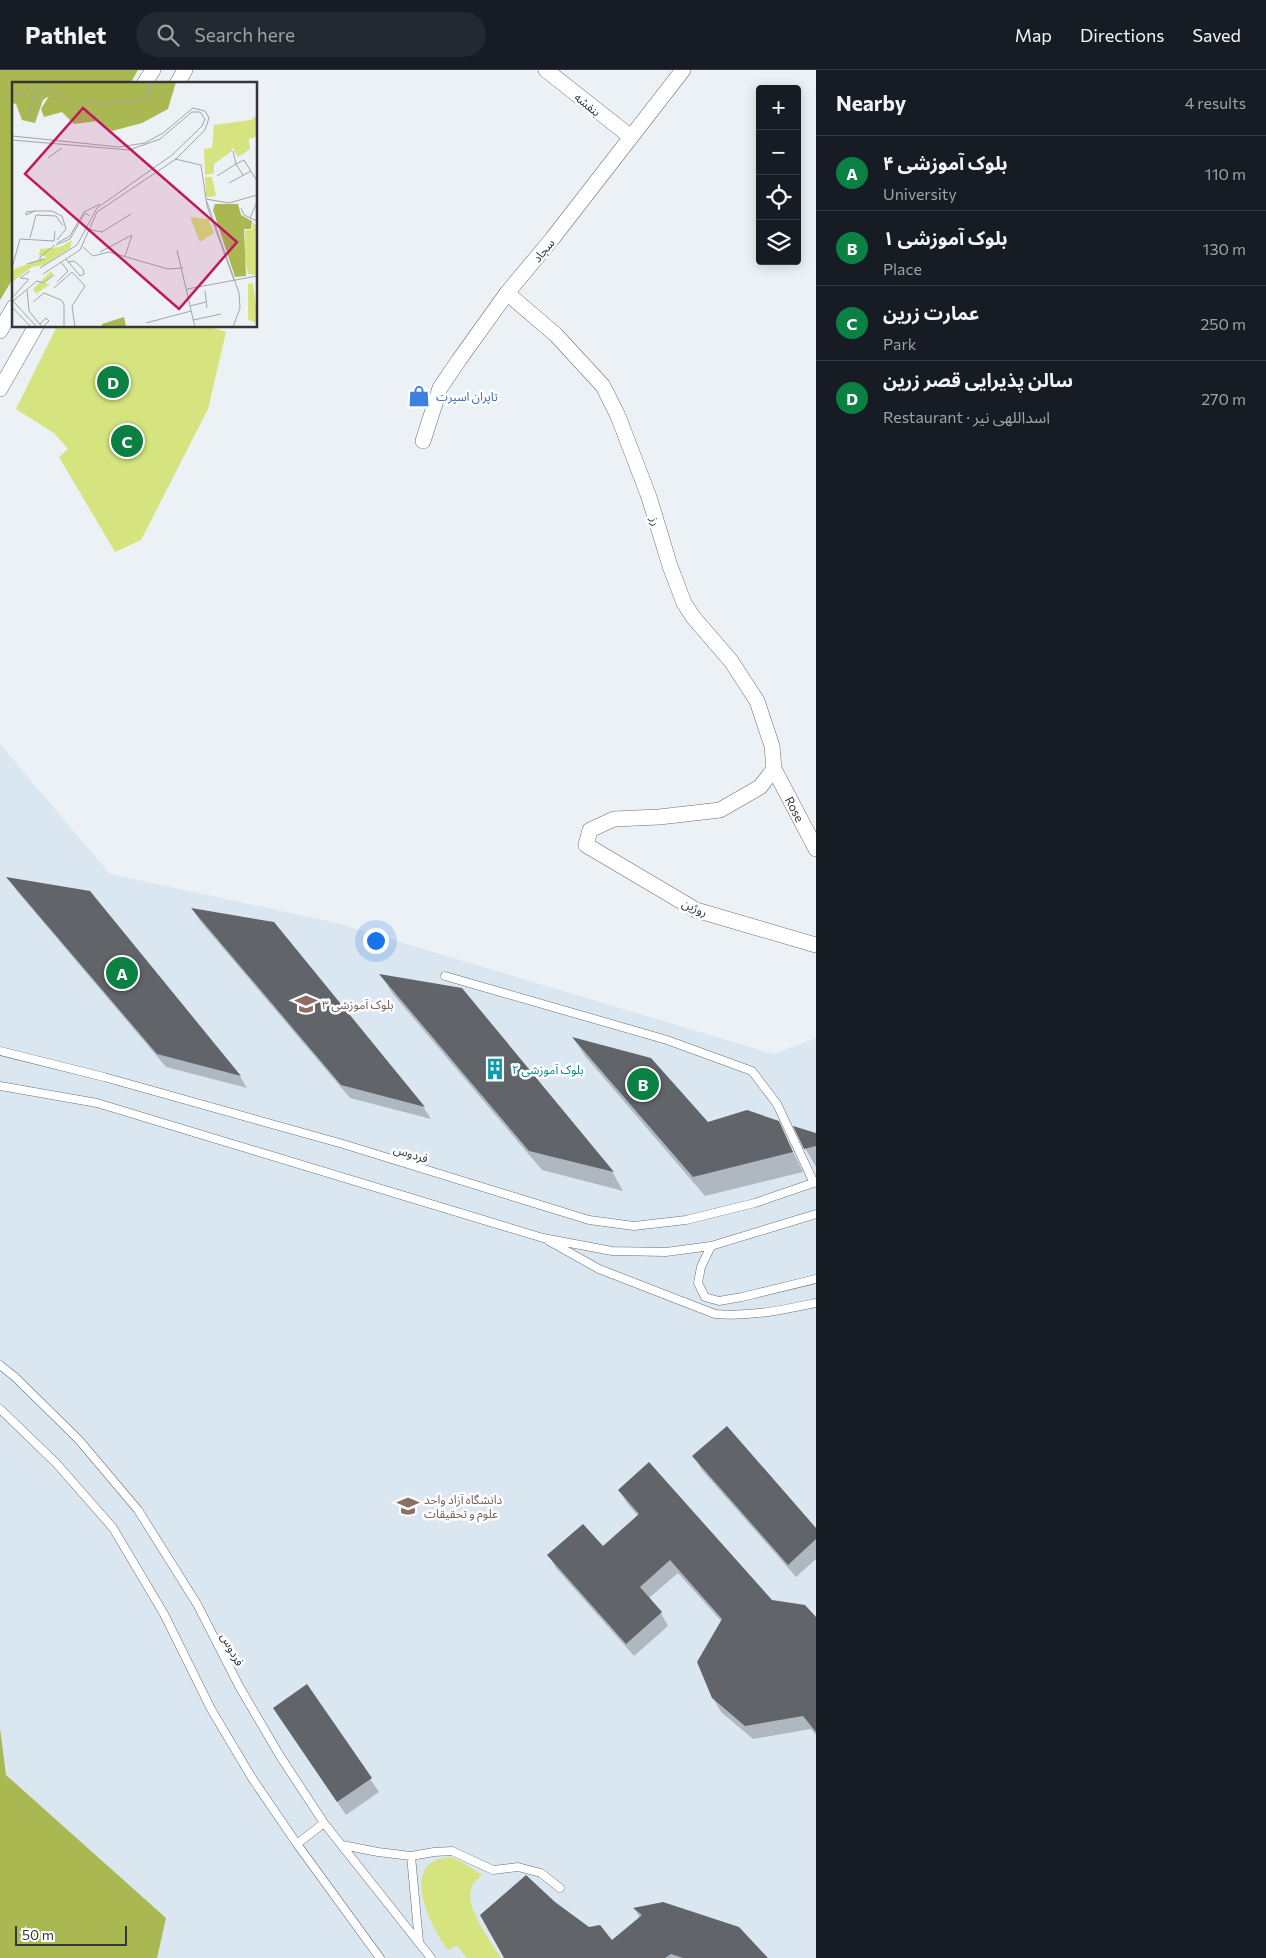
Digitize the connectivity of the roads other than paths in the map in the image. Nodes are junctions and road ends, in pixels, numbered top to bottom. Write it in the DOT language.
graph roads {
  1 [pos="153,70"];
  2 [pos="185,70"];
  3 [pos="546,70"];
  4 [pos="683,70"];
  5 [pos="145,82"];
  6 [pos="178,82"];
  7 [pos="631,137"];
  8 [pos="507,293"];
  9 [pos="12,310"];
  10 [pos="35,328"];
  11 [pos="0,331"];
  12 [pos="0,389"];
  13 [pos="423,441"];
  14 [pos="774,768"];
  15 [pos="816,849"];
  16 [pos="816,946"];
  17 [pos="445,976"];
  18 [pos="0,1051"];
  19 [pos="0,1086"];
  20 [pos="815,1183"];
  21 [pos="816,1214"];
  22 [pos="543,1238"];
  23 [pos="711,1246"];
  24 [pos="816,1279"];
  25 [pos="816,1303"];
  26 [pos="0,1365"];
  27 [pos="0,1409"];
  28 [pos="324,1823"];
  29 [pos="297,1844"];
  30 [pos="342,1845"];
  31 [pos="411,1856"];
  32 [pos="560,1888"];
  33 [pos="419,1942"];
  34 [pos="380,1958"];
  35 [pos="431,1958"];
  1 -- 5 [label="street"];
  2 -- 6 [label="street"];
  3 -- 7 [label="street, بنفشه"];
  4 -- 7 [label="street, سجاد"];
  7 -- 8 [label="street, سجاد"];
  8 -- 13 [label="street, سجاد"];
  8 -- 14 [label="street, رز"];
  9 -- 11 [label="street"];
  10 -- 12 [label="street"];
  14 -- 15 [label="street, Rose"];
  14 -- 16 [label="street, روژین"];
  17 -- 20 [label="lane"];
  18 -- 20 [label="lane, فردوس"];
  19 -- 22 [label="lane"];
  21 -- 23 [label="lane"];
  22 -- 23 [label="lane"];
  22 -- 25 [label="lane"];
  23 -- 24 [label="lane"];
  26 -- 28 [label="lane, فردوس"];
  27 -- 29 [label="lane"];
  28 -- 29 [label="lane"];
  28 -- 30 [label="lane, فردوس"];
  29 -- 34 [label="lane"];
  30 -- 31 [label="lane"];
  30 -- 33 [label="lane, فردوس"];
  31 -- 32 [label="lane"];
  31 -- 33 [label="lane"];
  33 -- 35 [label="lane, فردوس"];
}
